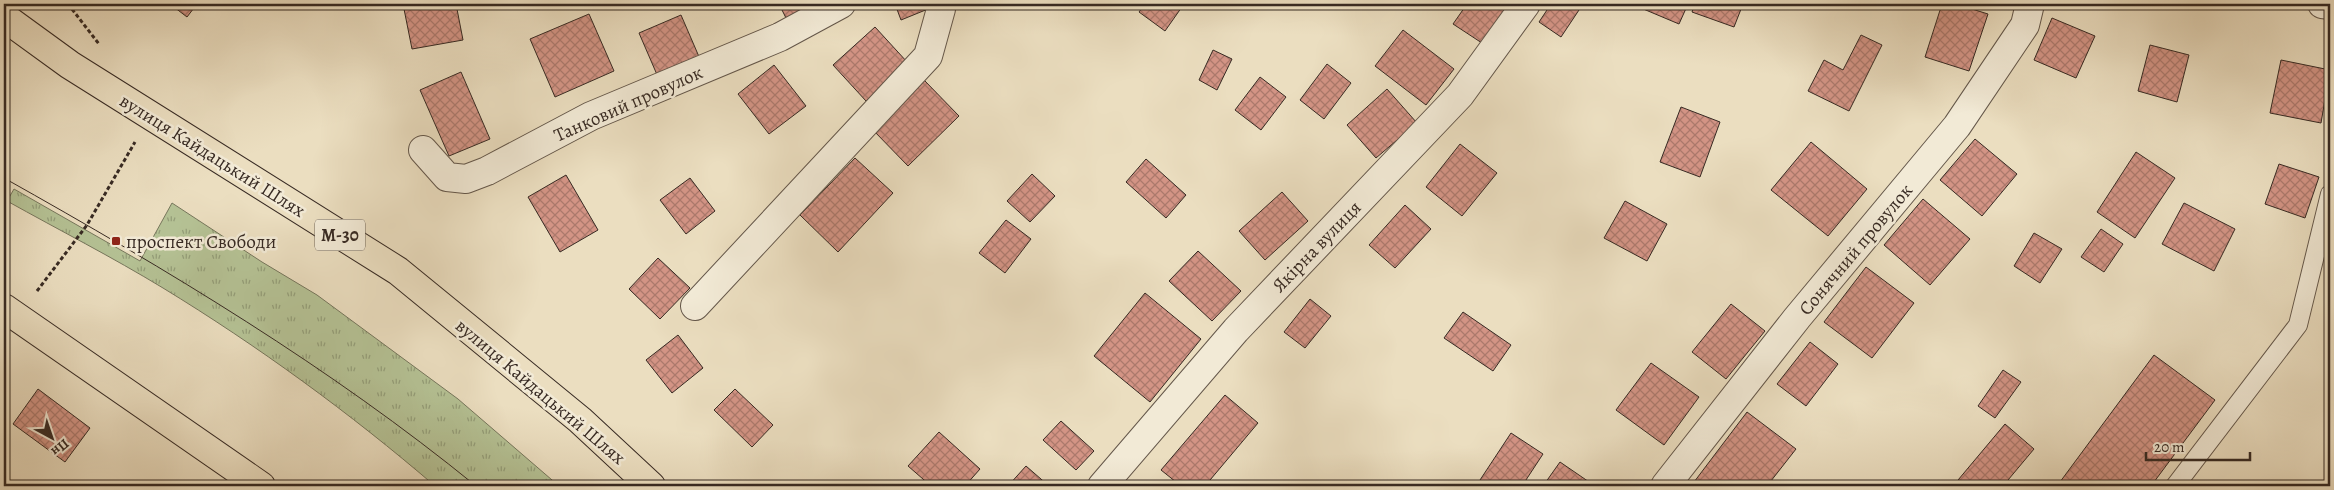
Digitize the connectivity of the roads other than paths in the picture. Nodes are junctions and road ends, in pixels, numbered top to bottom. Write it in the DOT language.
graph roads {
  1 [pos="841,4"];
  2 [pos="940,4"];
  3 [pos="1526,4"];
  4 [pos="2030,4"];
  5 [pos="2322,4"];
  6 [pos="2330,5"];
  7 [pos="4,18"];
  8 [pos="423,150"];
  9 [pos="2330,194"];
  10 [pos="695,306"];
  11 [pos="10,312"];
  12 [pos="260,486"];
  13 [pos="651,486"];
  14 [pos="1102,486"];
  15 [pos="1665,486"];
  16 [pos="2175,486"];
  1 -- 8 [label="street, Танковий провулок"];
  2 -- 10 [label="street"];
  3 -- 14 [label="street, Якірна вулиця"];
  4 -- 15 [label="street, Сонячний провулок"];
  5 -- 6 [label="street"];
  7 -- 13 [label="highway, вулиця Кайдацький Шлях / М-30"];
  9 -- 16 [label="lane"];
  11 -- 12 [label="highway"];
}
